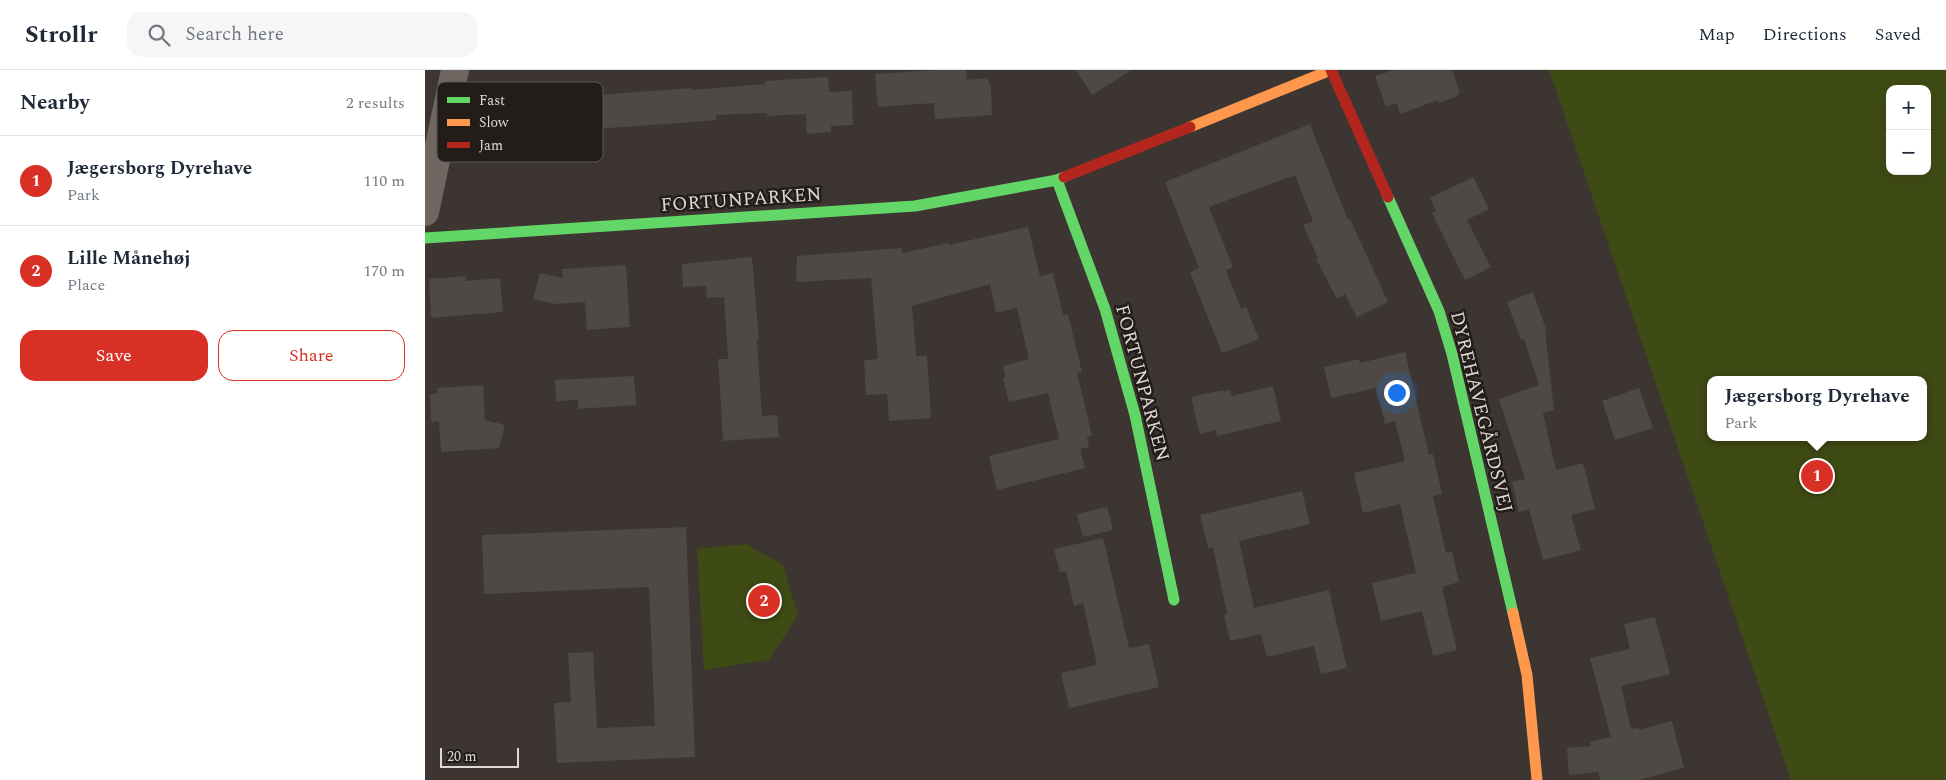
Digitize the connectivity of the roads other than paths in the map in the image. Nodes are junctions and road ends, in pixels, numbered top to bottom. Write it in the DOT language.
graph roads {
  1 [pos="1331,70"];
  2 [pos="437,155"];
  3 [pos="1057,180"];
  4 [pos="425,212"];
  5 [pos="425,238"];
  6 [pos="1174,600"];
  7 [pos="1537,780"];
  1 -- 3 [label="street, FORTUNPARKEN"];
  1 -- 7 [label="street, DYREHAVEGÅRDSVEJ"];
  2 -- 4 [label="street"];
  3 -- 5 [label="street, FORTUNPARKEN"];
  3 -- 6 [label="street, FORTUNPARKEN"];
}
